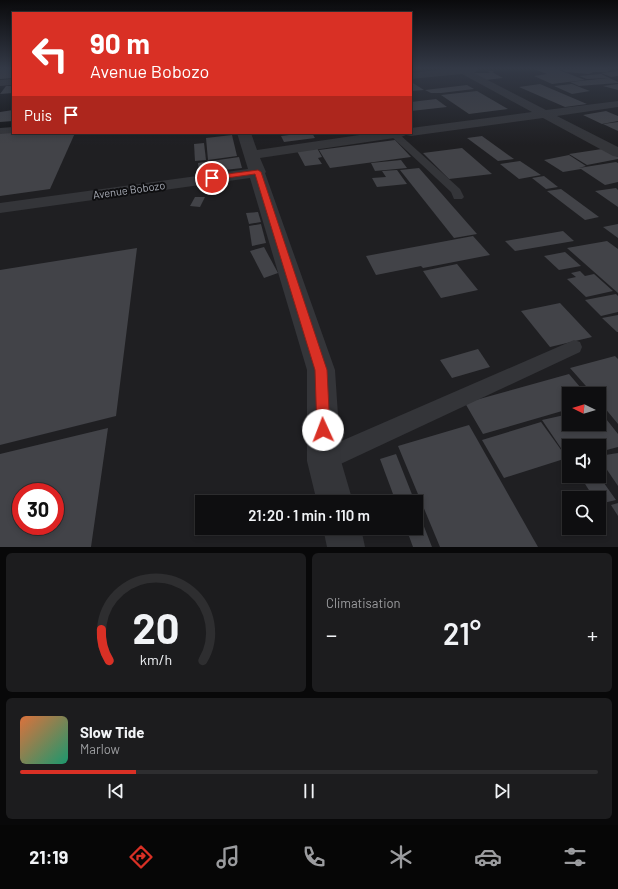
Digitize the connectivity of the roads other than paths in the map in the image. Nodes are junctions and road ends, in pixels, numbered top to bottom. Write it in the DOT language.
graph roads {
  1 [pos="505,94"];
  2 [pos="618,104"];
  3 [pos="545,114"];
  4 [pos="12,130"];
  5 [pos="0,131"];
  6 [pos="412,132"];
  7 [pos="390,134"];
  8 [pos="398,134"];
  9 [pos="251,153"];
  10 [pos="618,154"];
  11 [pos="458,197"];
  12 [pos="0,208"];
  13 [pos="574,347"];
  14 [pos="324,460"];
  15 [pos="333,495"];
  16 [pos="343,535"];
  17 [pos="346,547"];
  1 -- 3 [label="street"];
  2 -- 3 [label="street"];
  3 -- 6 [label="street"];
  3 -- 10 [label="street"];
  4 -- 5 [label="lane"];
  7 -- 9 [label="street, Avenue Bobozo"];
  8 -- 11 [label="lane"];
  9 -- 12 [label="street, Avenue Bobozo"];
  9 -- 14 [label="street"];
  13 -- 14 [label="lane"];
  14 -- 15 [label="street"];
  16 -- 17 [label="street"];
}
